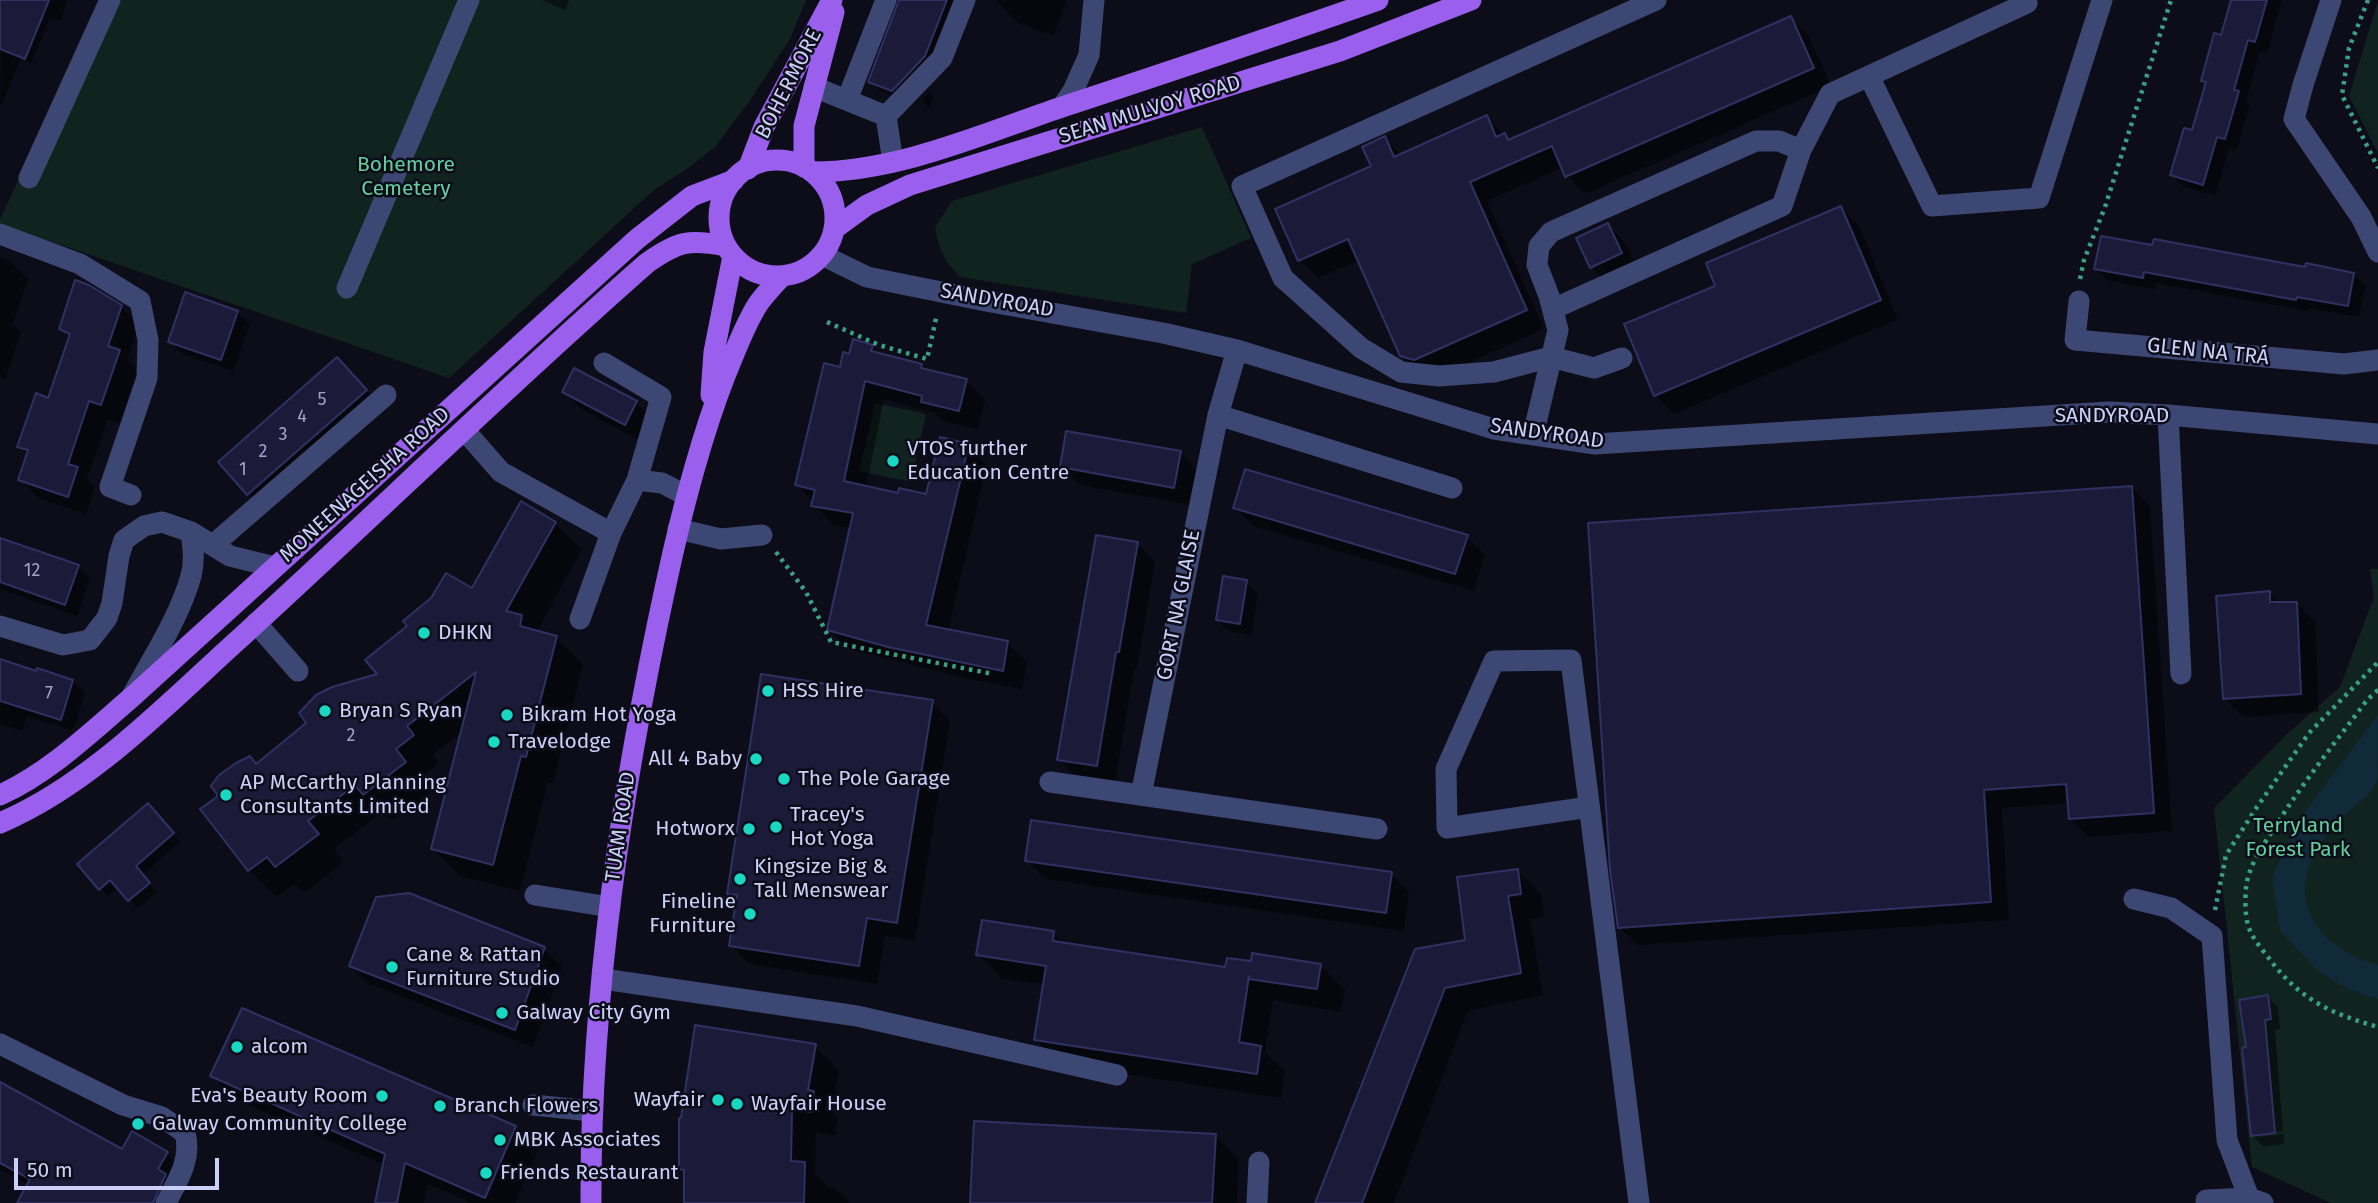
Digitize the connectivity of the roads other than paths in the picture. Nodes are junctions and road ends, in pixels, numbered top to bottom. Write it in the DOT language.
graph roads {
  1 [pos="110,0"];
  2 [pos="469,0"];
  3 [pos="835,0"];
  4 [pos="886,0"];
  5 [pos="965,0"];
  6 [pos="1094,0"];
  7 [pos="1378,0"];
  8 [pos="1471,0"];
  9 [pos="1656,0"];
  10 [pos="2102,0"];
  11 [pos="2331,0"];
  12 [pos="2027,3"];
  13 [pos="1869,76"];
  14 [pos="814,87"];
  15 [pos="847,100"];
  16 [pos="1062,107"];
  17 [pos="887,116"];
  18 [pos="1801,150"];
  19 [pos="893,162"];
  20 [pos="808,169"];
  21 [pos="741,174"];
  22 [pos="29,178"];
  23 [pos="834,229"];
  24 [pos="0,234"];
  25 [pos="730,251"];
  26 [pos="2378,252"];
  27 [pos="822,255"];
  28 [pos="782,276"];
  29 [pos="347,288"];
  30 [pos="2080,292"];
  31 [pos="1553,309"];
  32 [pos="1237,350"];
  33 [pos="1551,357"];
  34 [pos="1622,358"];
  35 [pos="2378,360"];
  36 [pos="604,363"];
  37 [pos="386,395"];
  38 [pos="1218,415"];
  39 [pos="2168,415"];
  40 [pos="709,418"];
  41 [pos="465,431"];
  42 [pos="1533,435"];
  43 [pos="2378,435"];
  44 [pos="637,481"];
  45 [pos="1452,488"];
  46 [pos="131,495"];
  47 [pos="687,496"];
  48 [pos="678,529"];
  49 [pos="191,532"];
  50 [pos="611,533"];
  51 [pos="762,535"];
  52 [pos="213,545"];
  53 [pos="275,567"];
  54 [pos="580,619"];
  55 [pos="256,623"];
  56 [pos="0,626"];
  57 [pos="298,671"];
  58 [pos="2181,674"];
  59 [pos="132,698"];
  60 [pos="1050,782"];
  61 [pos="0,795"];
  62 [pos="1141,795"];
  63 [pos="1589,807"];
  64 [pos="0,824"];
  65 [pos="1377,828"];
  66 [pos="535,895"];
  67 [pos="2134,899"];
  68 [pos="610,907"];
  69 [pos="603,979"];
  70 [pos="0,1044"];
  71 [pos="1117,1075"];
  72 [pos="533,1105"];
  73 [pos="592,1111"];
  74 [pos="1259,1162"];
  75 [pos="2206,1200"];
  76 [pos="2256,1200"];
  77 [pos="166,1203"];
  78 [pos="591,1203"];
  79 [pos="1257,1203"];
  80 [pos="1639,1203"];
  1 -- 22 [label="street"];
  2 -- 29 [label="street"];
  3 -- 14 [label="main road, BOHERMORE"];
  3 -- 21 [label="main road, BOHERMORE"];
  4 -- 15 [label="street"];
  5 -- 17 [label="street"];
  6 -- 16 [label="street"];
  7 -- 16 [label="main road, SEAN MULVOY ROAD"];
  8 -- 23 [label="main road, SEAN MULVOY ROAD"];
  9 -- 33 [label="street"];
  10 -- 13 [label="street"];
  11 -- 26 [label="street"];
  12 -- 13 [label="street"];
  13 -- 18 [label="street"];
  14 -- 15 [label="street"];
  14 -- 20 [label="main road, BOHERMORE"];
  15 -- 17 [label="street"];
  16 -- 19 [label="main road, SEAN MULVOY ROAD"];
  17 -- 19 [label="street"];
  18 -- 31 [label="street"];
  18 -- 31 [label="street"];
  19 -- 20 [label="main road, SEAN MULVOY ROAD"];
  20 -- 21 [label="main road"];
  20 -- 23 [label="main road"];
  21 -- 25 [label="main road"];
  21 -- 53 [label="main road, MONEENAGEISHA ROAD"];
  23 -- 27 [label="main road"];
  24 -- 46 [label="street"];
  25 -- 28 [label="main road"];
  25 -- 40 [label="main road, TUAM ROAD"];
  25 -- 41 [label="main road, MONEENAGEISHA ROAD"];
  27 -- 28 [label="main road"];
  27 -- 32 [label="street, SANDYROAD"];
  28 -- 40 [label="main road, TUAM ROAD"];
  30 -- 35 [label="street, GLEN NA TRÁ"];
  31 -- 33 [label="street"];
  32 -- 38 [label="street, GORT NA GLAISE"];
  32 -- 42 [label="street, SANDYROAD"];
  33 -- 34 [label="street"];
  33 -- 42 [label="street"];
  36 -- 44 [label="street"];
  37 -- 52 [label="street"];
  38 -- 45 [label="street"];
  38 -- 62 [label="street, GORT NA GLAISE"];
  39 -- 42 [label="street, SANDYROAD"];
  39 -- 43 [label="street, SANDYROAD"];
  39 -- 58 [label="street"];
  40 -- 47 [label="main road, TUAM ROAD"];
  41 -- 50 [label="street"];
  41 -- 55 [label="main road, MONEENAGEISHA ROAD"];
  44 -- 47 [label="street"];
  44 -- 50 [label="street"];
  47 -- 48 [label="main road, TUAM ROAD"];
  48 -- 51 [label="street"];
  48 -- 68 [label="main road, TUAM ROAD"];
  49 -- 52 [label="street"];
  49 -- 56 [label="street"];
  49 -- 59 [label="street"];
  50 -- 54 [label="street"];
  52 -- 53 [label="street"];
  53 -- 59 [label="main road, MONEENAGEISHA ROAD"];
  55 -- 57 [label="street"];
  55 -- 64 [label="main road, MONEENAGEISHA ROAD"];
  59 -- 61 [label="main road, MONEENAGEISHA ROAD"];
  60 -- 62 [label="street"];
  62 -- 65 [label="street"];
  63 -- 63 [label="street"];
  63 -- 80 [label="street"];
  66 -- 68 [label="street"];
  67 -- 76 [label="street"];
  68 -- 69 [label="main road, TUAM ROAD"];
  69 -- 71 [label="street"];
  69 -- 73 [label="main road, TUAM ROAD"];
  70 -- 77 [label="street"];
  72 -- 73 [label="street"];
  73 -- 78 [label="main road, TUAM ROAD"];
  74 -- 79 [label="street"];
  75 -- 76 [label="street"];
}
